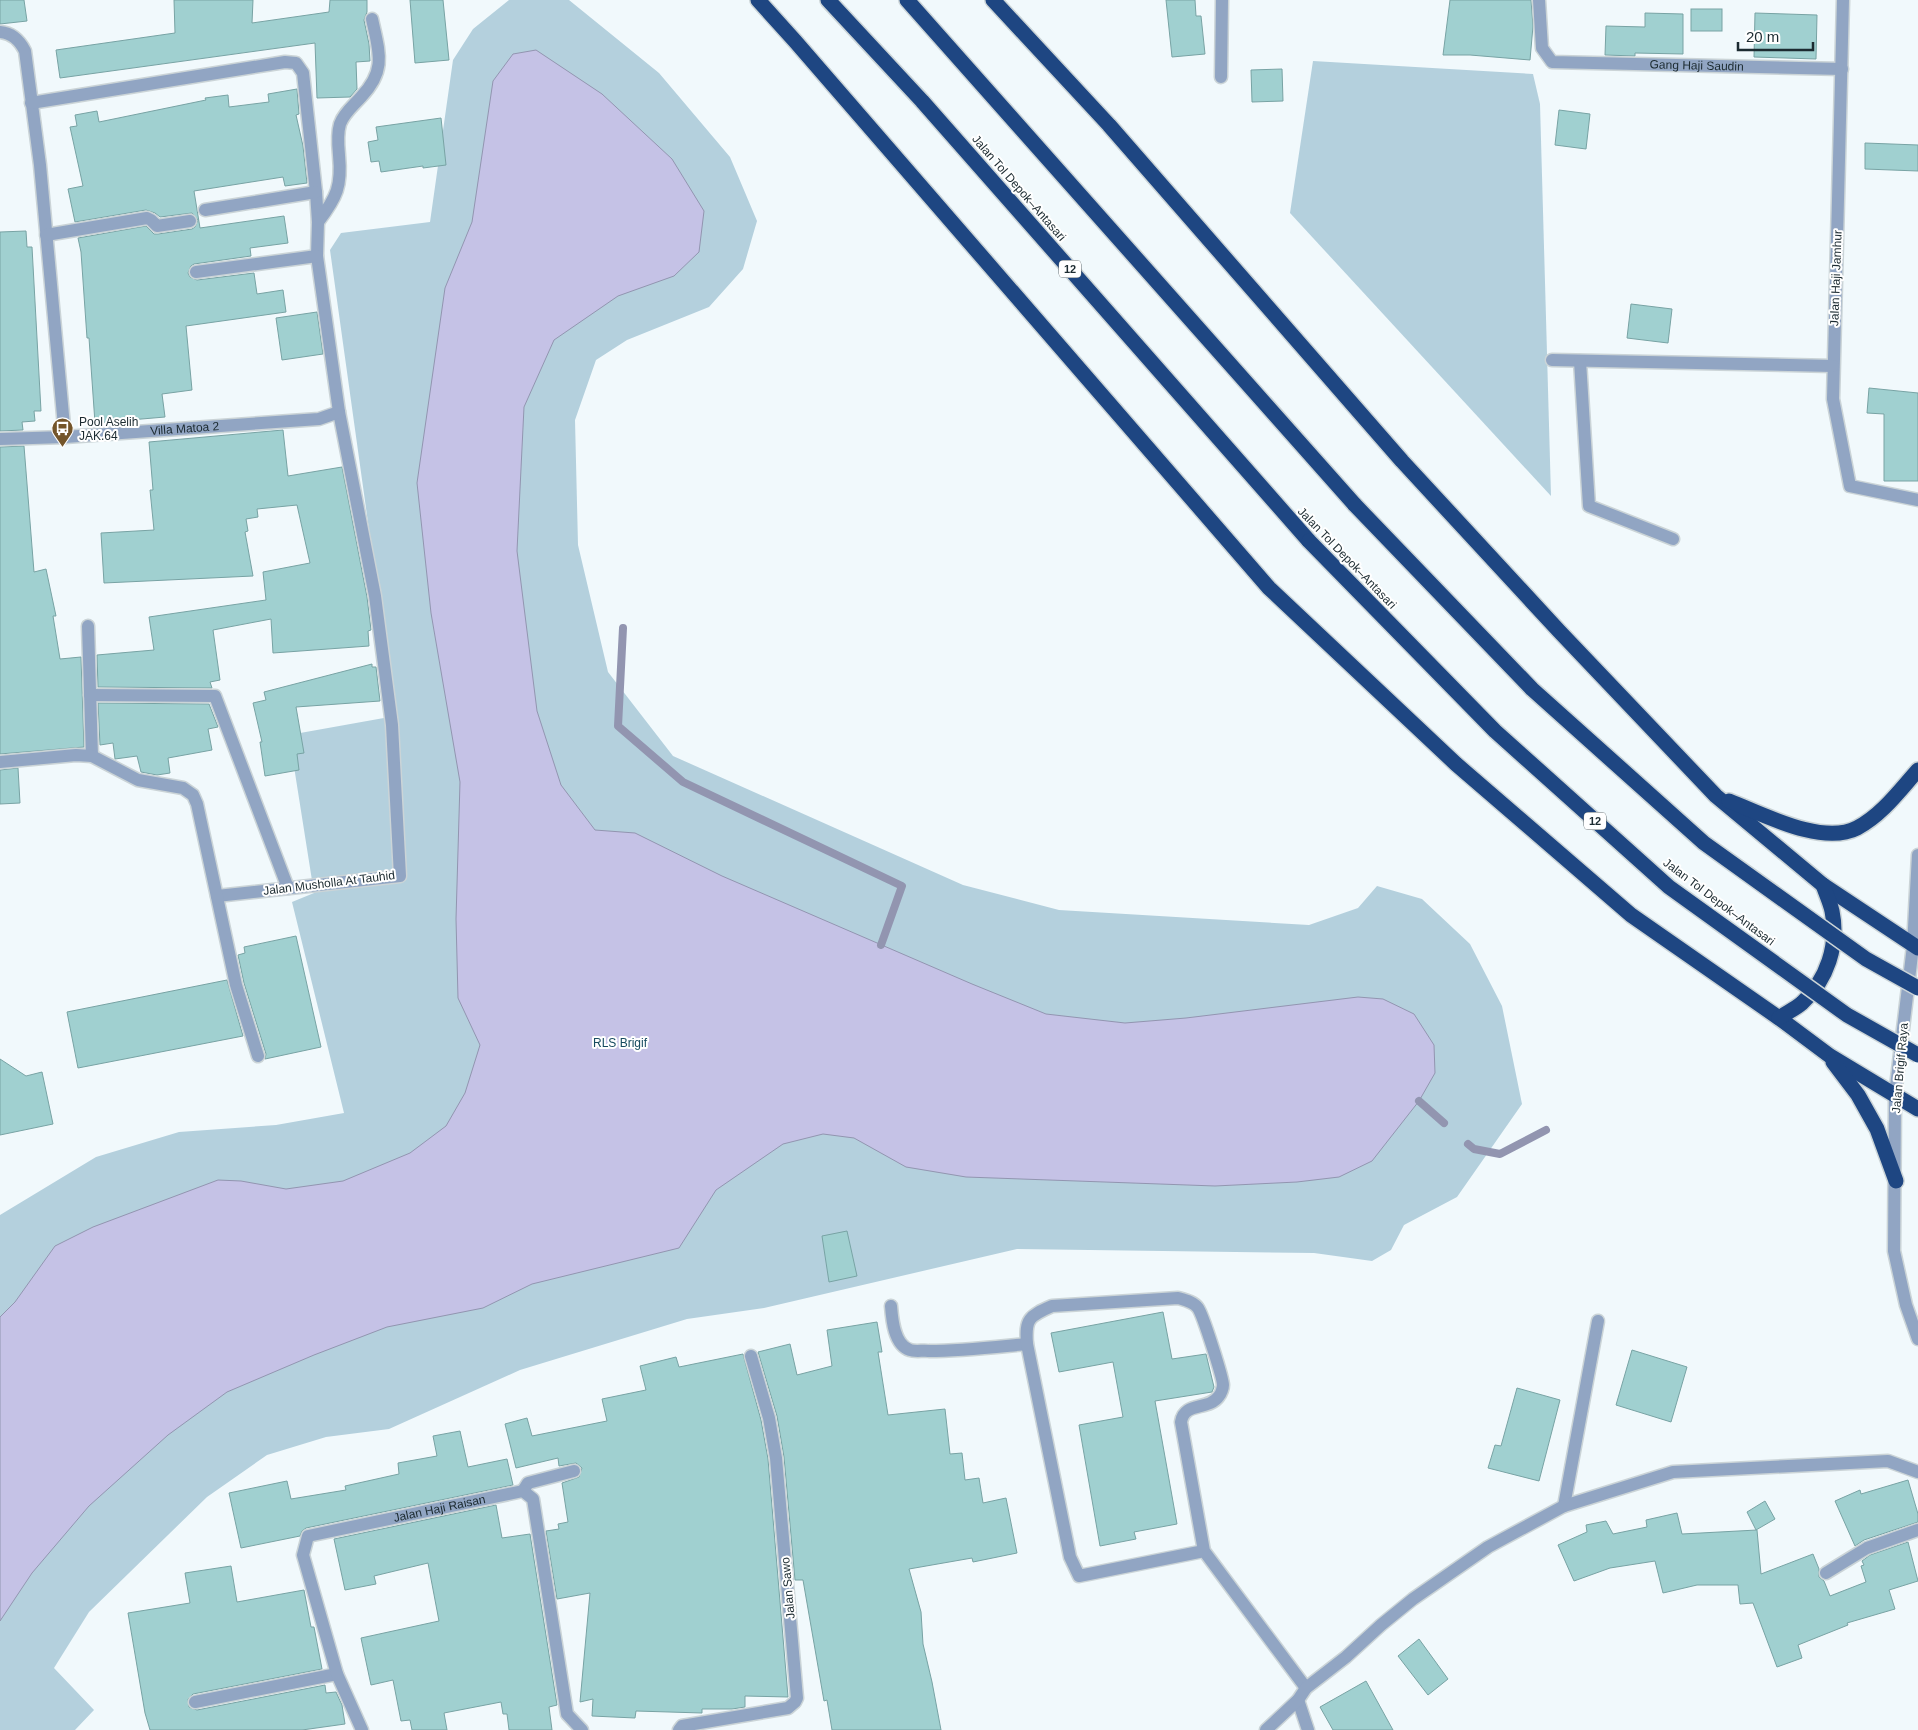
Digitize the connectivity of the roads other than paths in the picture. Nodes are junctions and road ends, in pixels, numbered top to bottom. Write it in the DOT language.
graph roads {
  1 [pos="758,0"];
  2 [pos="828,0"];
  3 [pos="907,0"];
  4 [pos="993,0"];
  5 [pos="1222,0"];
  6 [pos="1539,0"];
  7 [pos="1844,0"];
  8 [pos="372,19"];
  9 [pos="0,32"];
  10 [pos="1842,70"];
  11 [pos="1221,78"];
  12 [pos="31,103"];
  13 [pos="316,192"];
  14 [pos="205,210"];
  15 [pos="190,221"];
  16 [pos="318,222"];
  17 [pos="46,235"];
  18 [pos="317,256"];
  19 [pos="196,272"];
  20 [pos="1552,360"];
  21 [pos="1580,361"];
  22 [pos="1833,366"];
  23 [pos="339,412"];
  24 [pos="65,438"];
  25 [pos="0,439"];
  26 [pos="1918,500"];
  27 [pos="1673,539"];
  28 [pos="88,626"];
  29 [pos="90,695"];
  30 [pos="92,756"];
  31 [pos="0,762"];
  32 [pos="1918,770"];
  33 [pos="1716,796"];
  34 [pos="1918,855"];
  35 [pos="1823,885"];
  36 [pos="288,888"];
  37 [pos="217,896"];
  38 [pos="1916,947"];
  39 [pos="1918,988"];
  40 [pos="1779,1018"];
  41 [pos="1918,1055"];
  42 [pos="258,1056"];
  43 [pos="1830,1056"];
  44 [pos="1895,1095"];
  45 [pos="1918,1109"];
  46 [pos="1896,1181"];
  47 [pos="892,1306"];
  48 [pos="1598,1321"];
  49 [pos="1918,1339"];
  50 [pos="1027,1344"];
  51 [pos="750,1356"];
  52 [pos="574,1471"];
  53 [pos="1918,1472"];
  54 [pos="523,1491"];
  55 [pos="1564,1506"];
  56 [pos="1918,1530"];
  57 [pos="1204,1551"];
  58 [pos="1826,1573"];
  59 [pos="337,1674"];
  60 [pos="1306,1688"];
  61 [pos="1298,1700"];
  62 [pos="195,1702"];
  63 [pos="362,1730"];
  64 [pos="582,1730"];
  65 [pos="679,1730"];
  66 [pos="1266,1730"];
  67 [pos="1308,1730"];
  1 -- 40 [label="highway"];
  2 -- 41 [label="highway, Jalan Tol Depok–Antasari / 12, bridge"];
  3 -- 39 [label="highway, bridge"];
  4 -- 33 [label="highway"];
  5 -- 11 [label="street"];
  6 -- 10 [label="street, Gang Haji Saudin"];
  7 -- 10 [label="street, Jalan Haji Jamhur"];
  8 -- 16 [label="street"];
  9 -- 12 [label="street"];
  10 -- 22 [label="street, Jalan Haji Jamhur"];
  12 -- 13 [label="street"];
  12 -- 17 [label="street"];
  13 -- 14 [label="street"];
  13 -- 16 [label="street"];
  15 -- 17 [label="street"];
  16 -- 18 [label="street"];
  17 -- 24 [label="street"];
  18 -- 19 [label="street"];
  18 -- 23 [label="street"];
  20 -- 21 [label="street"];
  21 -- 22 [label="street"];
  21 -- 27 [label="street"];
  22 -- 26 [label="street, Jalan Haji Jamhur"];
  23 -- 24 [label="street, Villa Matoa 2"];
  23 -- 36 [label="street, Jalan Musholla At Tauhid"];
  24 -- 25 [label="street, Villa Matoa 2"];
  28 -- 29 [label="street"];
  29 -- 30 [label="street"];
  29 -- 36 [label="street"];
  30 -- 31 [label="street"];
  30 -- 37 [label="street"];
  32 -- 33 [label="highway"];
  33 -- 35 [label="highway"];
  34 -- 38 [label="street, Jalan Brigif Raya"];
  35 -- 38 [label="highway"];
  35 -- 40 [label="highway"];
  36 -- 37 [label="street, Jalan Musholla At Tauhid"];
  37 -- 42 [label="street"];
  38 -- 44 [label="street, Jalan Brigif Raya"];
  40 -- 43 [label="highway"];
  43 -- 44 [label="highway"];
  43 -- 46 [label="highway"];
  44 -- 45 [label="highway"];
  44 -- 46 [label="street, Jalan Brigif Raya"];
  46 -- 49 [label="street, Jalan Brigif Raya"];
  47 -- 50 [label="street"];
  48 -- 55 [label="street"];
  50 -- 57 [label="street"];
  50 -- 57 [label="street"];
  51 -- 65 [label="street, Jalan Sawo"];
  52 -- 54 [label="street"];
  53 -- 55 [label="street"];
  54 -- 59 [label="street, Jalan Haji Raisan"];
  54 -- 64 [label="street"];
  55 -- 60 [label="street"];
  56 -- 58 [label="street"];
  57 -- 60 [label="street"];
  59 -- 62 [label="street"];
  59 -- 63 [label="street, Jalan Haji Raisan"];
  60 -- 61 [label="street"];
  61 -- 66 [label="street"];
  61 -- 67 [label="street"];
}
